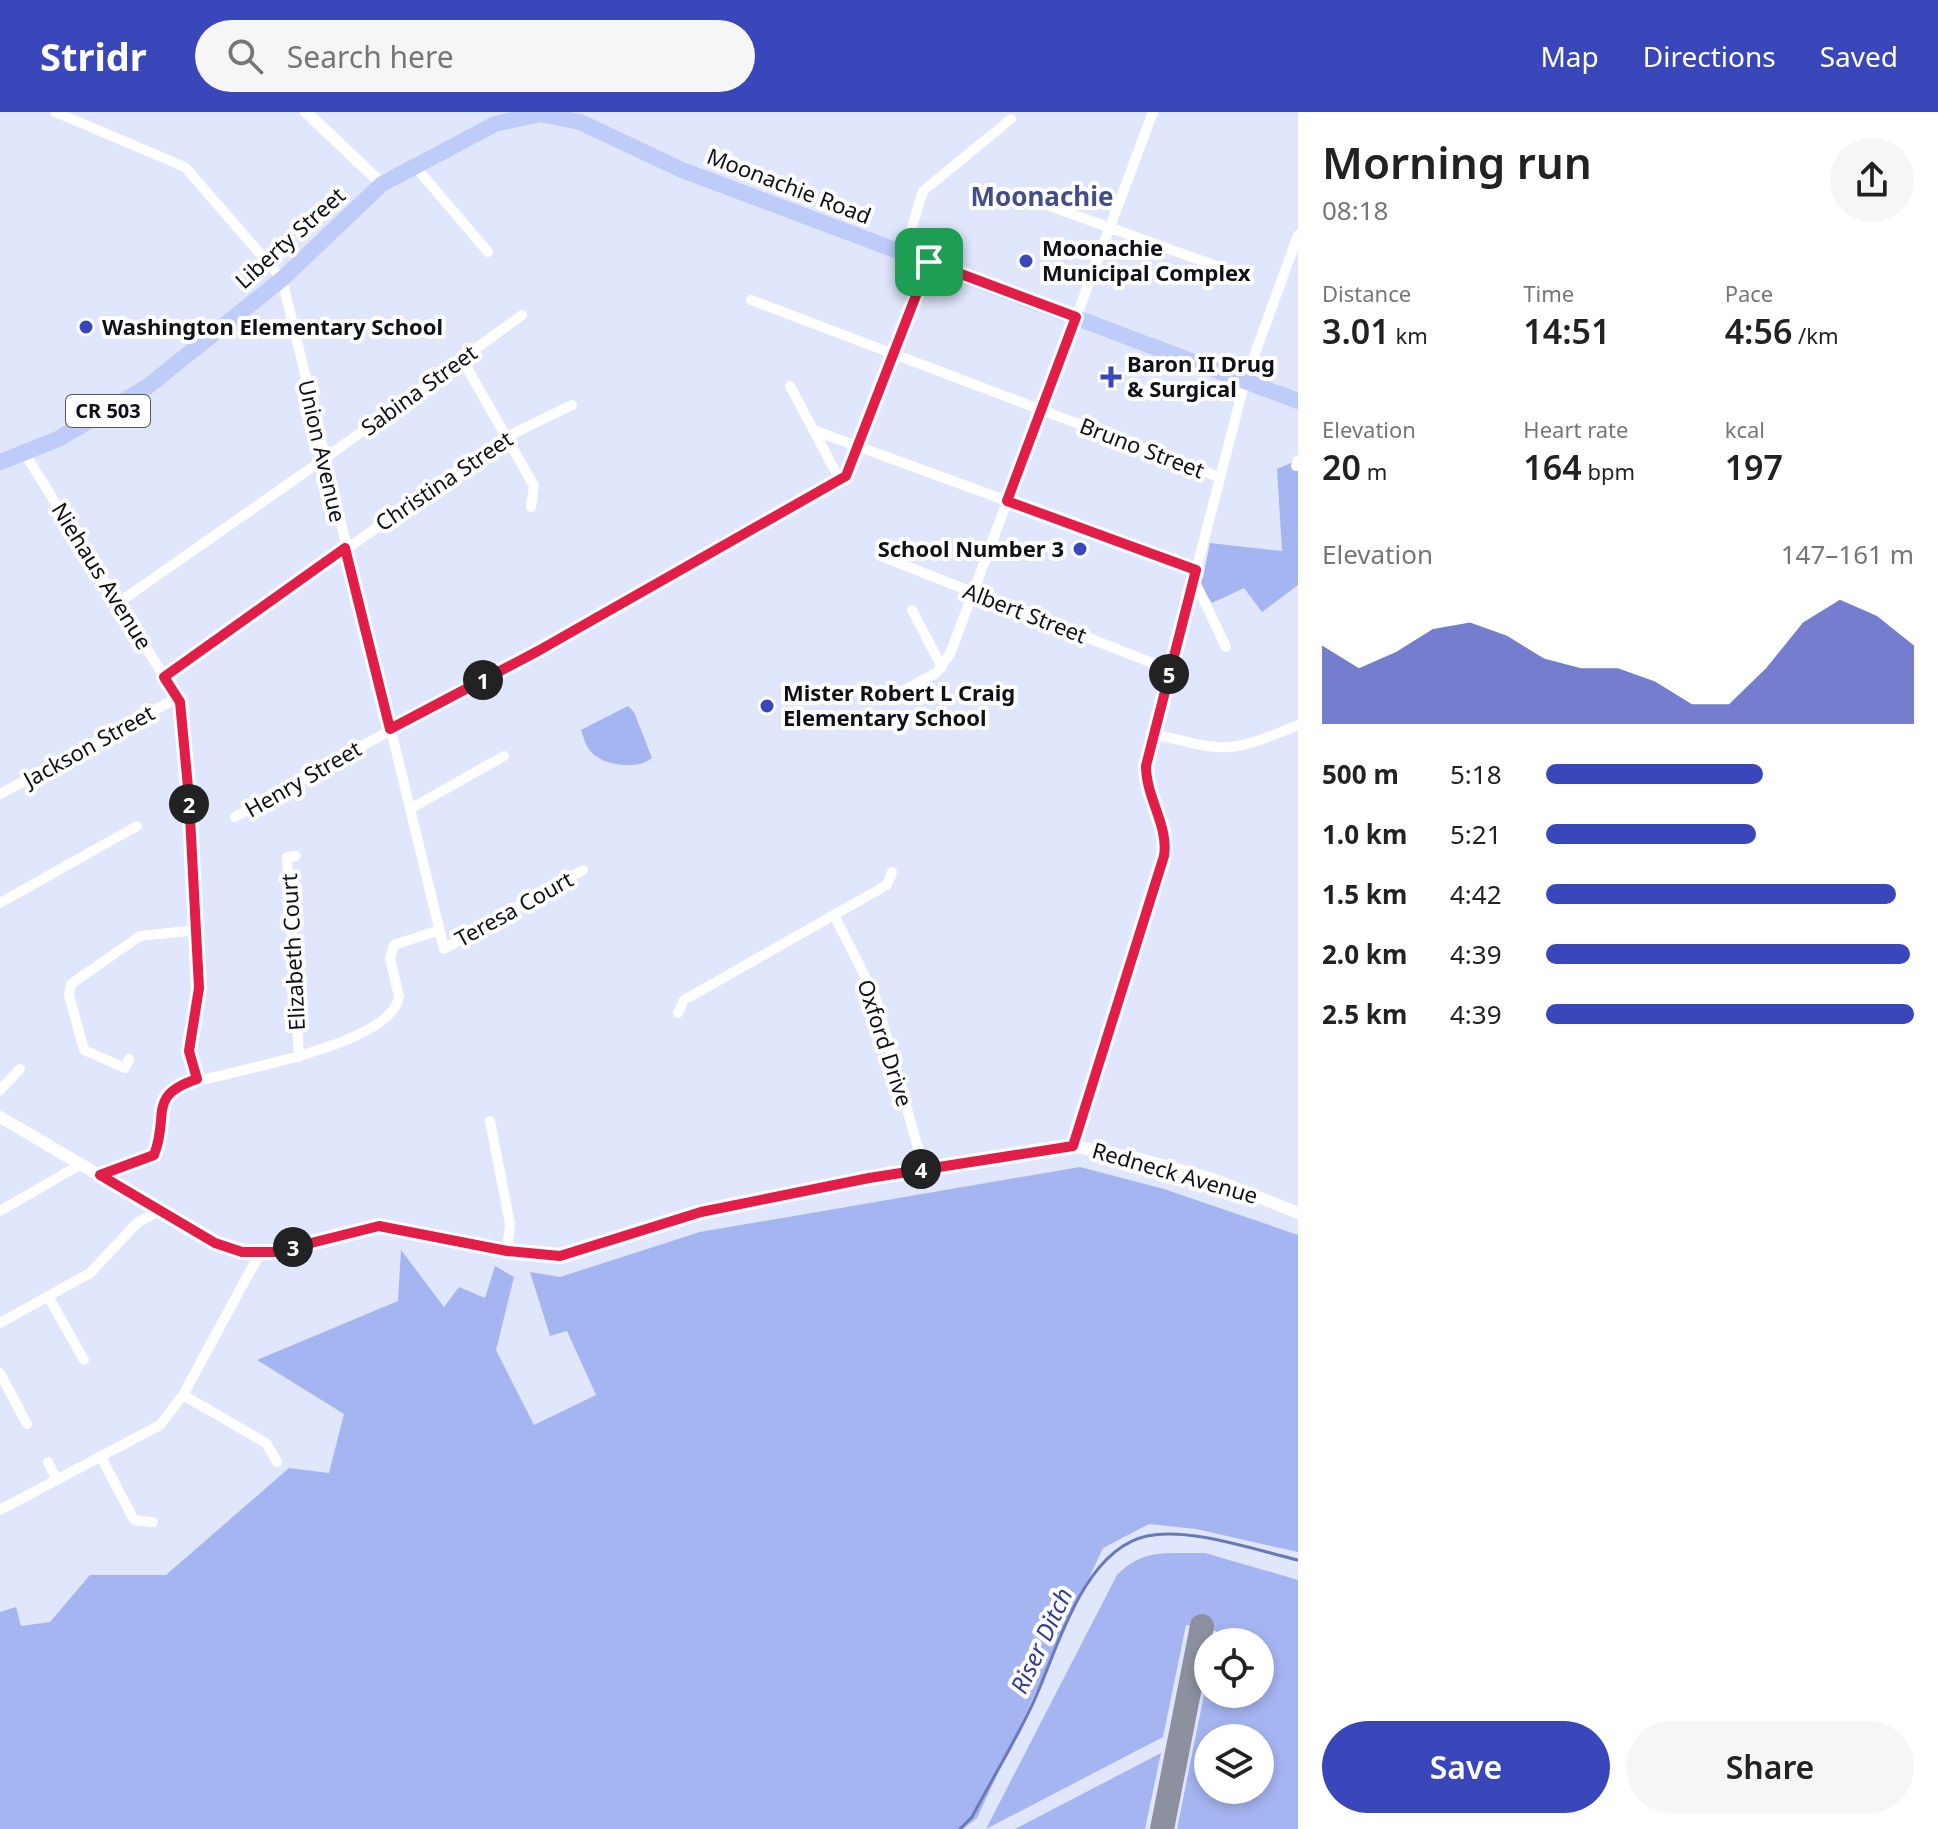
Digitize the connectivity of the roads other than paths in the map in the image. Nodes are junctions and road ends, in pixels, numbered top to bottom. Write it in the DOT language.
graph roads {
  1 [pos="306,112"];
  2 [pos="1153,112"];
  3 [pos="58,113"];
  4 [pos="540,113"];
  5 [pos="571,115"];
  6 [pos="1011,119"];
  7 [pos="625,145"];
  8 [pos="414,165"];
  9 [pos="382,184"];
  10 [pos="1019,195"];
  11 [pos="1109,228"];
  12 [pos="1298,235"];
  13 [pos="488,252"];
  14 [pos="904,253"];
  15 [pos="929,262"];
  16 [pos="1222,268"];
  17 [pos="282,279"];
  18 [pos="751,300"];
  19 [pos="522,315"];
  20 [pos="1076,317"];
  21 [pos="894,354"];
  22 [pos="462,359"];
  23 [pos="1245,381"];
  24 [pos="790,386"];
  25 [pos="1298,401"];
  26 [pos="572,405"];
  27 [pos="1042,410"];
  28 [pos="813,430"];
  29 [pos="506,437"];
  30 [pos="859,447"];
  31 [pos="25,454"];
  32 [pos="324,459"];
  33 [pos="0,462"];
  34 [pos="1219,477"];
  35 [pos="840,480"];
  36 [pos="1007,501"];
  37 [pos="531,507"];
  38 [pos="345,548"];
  39 [pos="881,556"];
  40 [pos="1195,575"];
  41 [pos="973,593"];
  42 [pos="118,603"];
  43 [pos="912,610"];
  44 [pos="1226,647"];
  45 [pos="942,667"];
  46 [pos="1170,670"];
  47 [pos="164,677"];
  48 [pos="903,691"];
  49 [pos="177,698"];
  50 [pos="1298,725"];
  51 [pos="390,729"];
  52 [pos="1154,734"];
  53 [pos="504,756"];
  54 [pos="0,794"];
  55 [pos="410,809"];
  56 [pos="235,817"];
  57 [pos="137,826"];
  58 [pos="296,856"];
  59 [pos="583,870"];
  60 [pos="892,872"];
  61 [pos="0,903"];
  62 [pos="834,915"];
  63 [pos="197,930"];
  64 [pos="439,930"];
  65 [pos="444,949"];
  66 [pos="678,1013"];
  67 [pos="299,1057"];
  68 [pos="129,1059"];
  69 [pos="20,1069"];
  70 [pos="197,1079"];
  71 [pos="0,1090"];
  72 [pos="0,1117"];
  73 [pos="490,1121"];
  74 [pos="1073,1146"];
  75 [pos="81,1164"];
  76 [pos="924,1169"];
  77 [pos="100,1175"];
  78 [pos="161,1210"];
  79 [pos="0,1211"];
  80 [pos="1298,1213"];
  81 [pos="507,1251"];
  82 [pos="260,1253"];
  83 [pos="48,1296"];
  84 [pos="0,1323"];
  85 [pos="84,1360"];
  86 [pos="0,1373"];
  87 [pos="183,1395"];
  88 [pos="27,1424"];
  89 [pos="101,1457"];
  90 [pos="48,1462"];
  91 [pos="277,1462"];
  92 [pos="57,1480"];
  93 [pos="0,1510"];
  94 [pos="153,1522"];
  1 -- 9 [label="street"];
  2 -- 11 [label="street"];
  3 -- 17 [label="street"];
  4 -- 5 [label="main road, Liberty Street / CR 503"];
  4 -- 8 [label="main road, Liberty Street / CR 503"];
  5 -- 7 [label="main road, Liberty Street / CR 503"];
  6 -- 14 [label="street"];
  7 -- 14 [label="main road, Moonachie Road / CR 503"];
  8 -- 9 [label="main road, Liberty Street / CR 503"];
  8 -- 13 [label="street"];
  9 -- 17 [label="main road, Liberty Street / CR 503"];
  10 -- 11 [label="street"];
  11 -- 16 [label="street"];
  11 -- 20 [label="street"];
  12 -- 23 [label="street"];
  14 -- 15 [label="main road, Moonachie Road / CR 503"];
  15 -- 20 [label="main road, Moonachie Road / CR 503"];
  15 -- 21 [label="street"];
  17 -- 31 [label="main road, Liberty Street / CR 503"];
  17 -- 32 [label="street, Union Avenue"];
  18 -- 21 [label="street, Bruno Street"];
  19 -- 22 [label="street, Sabina Street"];
  20 -- 23 [label="main road, Moonachie Road / CR 503"];
  20 -- 27 [label="street"];
  21 -- 27 [label="street, Bruno Street"];
  21 -- 30 [label="street"];
  22 -- 29 [label="street"];
  22 -- 32 [label="street, Sabina Street"];
  23 -- 25 [label="main road, Moonachie Road / CR 503"];
  23 -- 34 [label="street"];
  24 -- 28 [label="street"];
  26 -- 29 [label="street, Christina Street"];
  27 -- 34 [label="street, Bruno Street"];
  27 -- 36 [label="street"];
  28 -- 30 [label="street"];
  28 -- 35 [label="street"];
  29 -- 37 [label="street"];
  29 -- 38 [label="street, Christina Street"];
  30 -- 35 [label="street"];
  30 -- 36 [label="street"];
  31 -- 33 [label="main road, Liberty Street / CR 503"];
  31 -- 42 [label="street, Niehaus Avenue"];
  32 -- 38 [label="street, Union Avenue"];
  32 -- 42 [label="street, Sabina Street"];
  34 -- 40 [label="street"];
  35 -- 51 [label="street, Henry Street"];
  36 -- 40 [label="street"];
  36 -- 41 [label="street"];
  38 -- 47 [label="street, Christina Street"];
  38 -- 51 [label="street, Union Avenue"];
  39 -- 41 [label="street, Albert Street"];
  40 -- 44 [label="street"];
  40 -- 46 [label="street"];
  41 -- 45 [label="street"];
  41 -- 46 [label="street, Albert Street"];
  42 -- 47 [label="street, Niehaus Avenue"];
  43 -- 45 [label="street"];
  45 -- 48 [label="street"];
  46 -- 52 [label="street"];
  47 -- 49 [label="street, Niehaus Avenue"];
  49 -- 54 [label="street, Jackson Street"];
  49 -- 63 [label="street, Niehaus Avenue"];
  50 -- 52 [label="street"];
  51 -- 55 [label="street, Union Avenue"];
  51 -- 56 [label="street, Henry Street"];
  52 -- 74 [label="street"];
  53 -- 55 [label="street"];
  55 -- 64 [label="street, Union Avenue"];
  57 -- 61 [label="street"];
  58 -- 67 [label="street, Elizabeth Court"];
  59 -- 65 [label="street, Teresa Court"];
  60 -- 62 [label="street"];
  62 -- 66 [label="street"];
  62 -- 76 [label="street, Oxford Drive"];
  63 -- 68 [label="street"];
  63 -- 70 [label="street, Niehaus Avenue"];
  64 -- 65 [label="street, Union Avenue"];
  64 -- 67 [label="street"];
  67 -- 70 [label="street"];
  69 -- 71 [label="street"];
  70 -- 77 [label="street"];
  72 -- 75 [label="street, Redneck Avenue"];
  73 -- 81 [label="street"];
  74 -- 76 [label="street, Redneck Avenue"];
  74 -- 80 [label="street, Redneck Avenue"];
  75 -- 77 [label="street, Redneck Avenue"];
  75 -- 79 [label="street"];
  76 -- 81 [label="street, Redneck Avenue"];
  77 -- 78 [label="street, Redneck Avenue"];
  78 -- 82 [label="street, Redneck Avenue"];
  78 -- 83 [label="street"];
  81 -- 82 [label="street, Redneck Avenue"];
  82 -- 87 [label="street"];
  83 -- 84 [label="street"];
  83 -- 85 [label="street"];
  86 -- 88 [label="street"];
  87 -- 89 [label="street"];
  87 -- 91 [label="street"];
  89 -- 92 [label="street"];
  89 -- 94 [label="street"];
  90 -- 92 [label="street"];
  92 -- 93 [label="street"];
}
